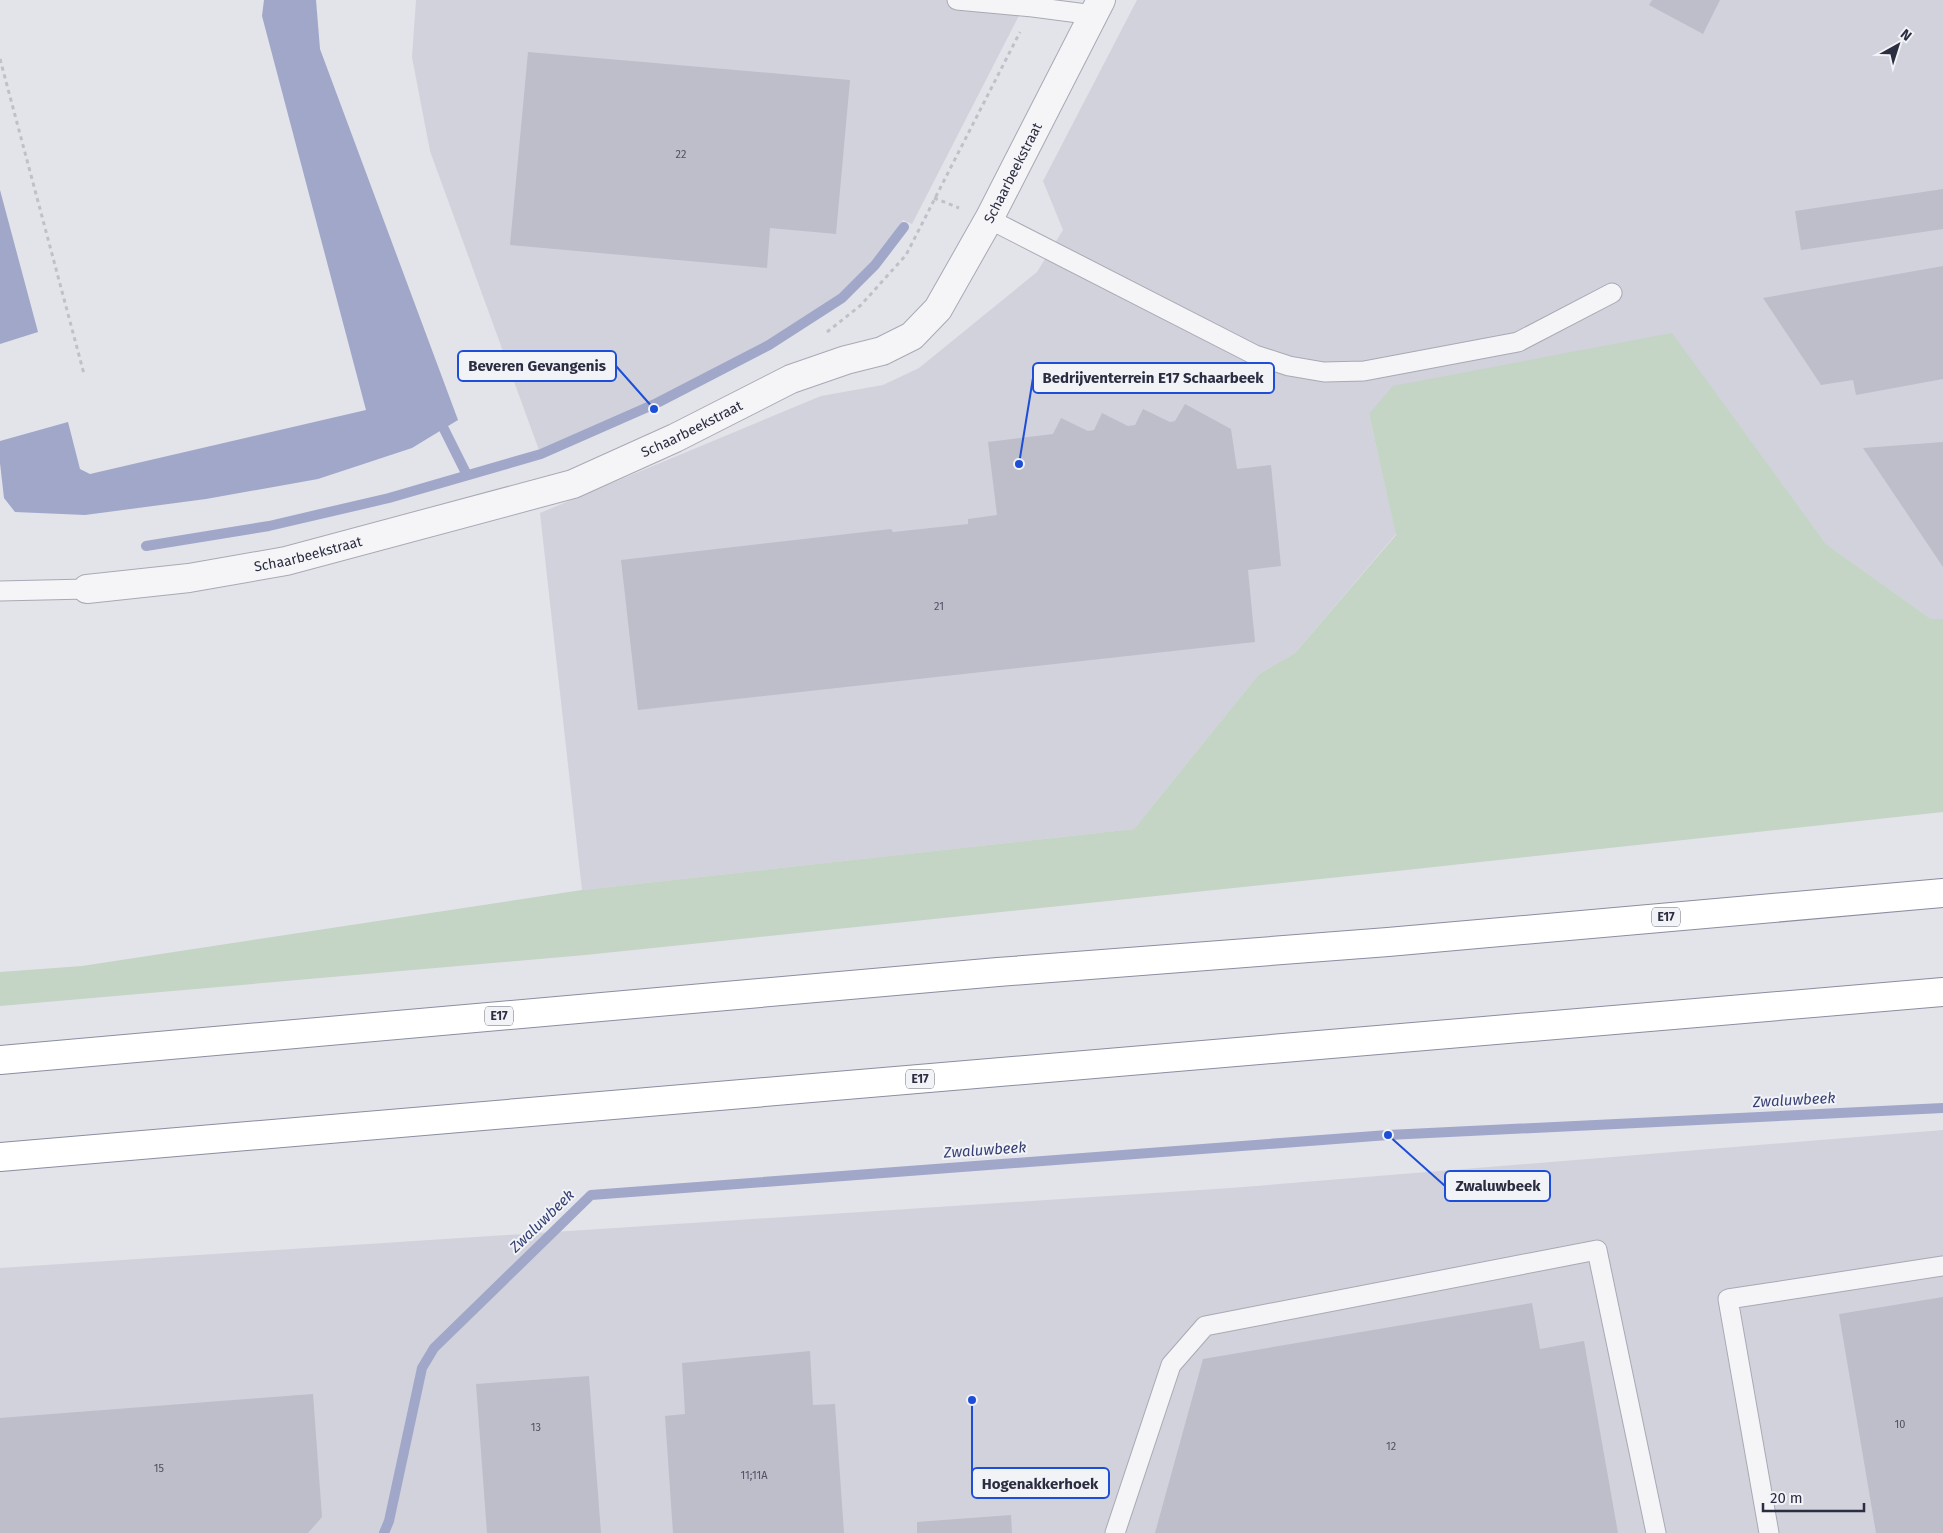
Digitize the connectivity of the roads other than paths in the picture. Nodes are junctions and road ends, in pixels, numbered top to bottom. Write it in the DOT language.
graph roads {
  1 [pos="964,0"];
  2 [pos="1097,7"];
  3 [pos="989,219"];
  4 [pos="1612,293"];
  5 [pos="87,590"];
  6 [pos="0,591"];
  7 [pos="1943,893"];
  8 [pos="1943,992"];
  9 [pos="0,1060"];
  10 [pos="0,1157"];
  11 [pos="1943,1266"];
  12 [pos="1115,1533"];
  13 [pos="1656,1533"];
  14 [pos="1769,1533"];
  1 -- 2 [label="lane"];
  2 -- 3 [label="street, Schaarbeekstraat"];
  3 -- 4 [label="lane"];
  3 -- 5 [label="street, Schaarbeekstraat"];
  5 -- 6 [label="lane"];
  7 -- 9 [label="highway, E17"];
  8 -- 10 [label="highway, E17"];
  11 -- 14 [label="lane"];
  12 -- 13 [label="lane"];
}
